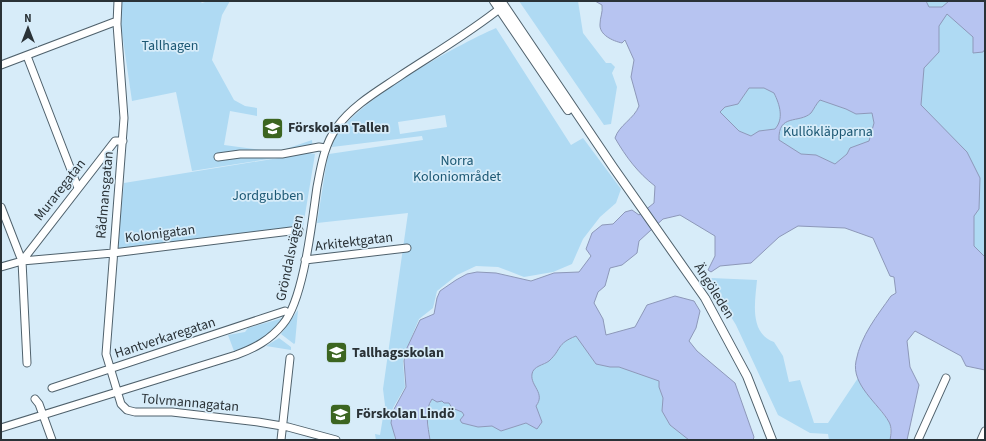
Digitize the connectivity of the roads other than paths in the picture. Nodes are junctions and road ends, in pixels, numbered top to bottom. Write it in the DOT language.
graph roads {
  1 [pos="118,1"];
  2 [pos="494,1"];
  3 [pos="501,5"];
  4 [pos="117,21"];
  5 [pos="27,56"];
  6 [pos="1,65"];
  7 [pos="122,141"];
  8 [pos="326,148"];
  9 [pos="218,157"];
  10 [pos="78,188"];
  11 [pos="1,207"];
  12 [pos="299,230"];
  13 [pos="407,248"];
  14 [pos="113,253"];
  15 [pos="305,260"];
  16 [pos="22,261"];
  17 [pos="1,267"];
  18 [pos="286,311"];
  19 [pos="290,358"];
  20 [pos="27,363"];
  21 [pos="110,369"];
  22 [pos="946,378"];
  23 [pos="52,388"];
  24 [pos="116,391"];
  25 [pos="35,399"];
  26 [pos="43,414"];
  27 [pos="282,426"];
  28 [pos="1,428"];
  29 [pos="985,431"];
  30 [pos="52,440"];
  31 [pos="281,440"];
  32 [pos="336,440"];
  33 [pos="772,440"];
  34 [pos="918,440"];
  35 [pos="981,440"];
  1 -- 4 [label="street, Rådmansgatan"];
  2 -- 3 [label="main road, Ängöleden"];
  3 -- 8 [label="street, Gröndalsvägen"];
  3 -- 33 [label="main road, Ängöleden"];
  4 -- 5 [label="street"];
  4 -- 7 [label="street, Rådmansgatan"];
  5 -- 6 [label="street"];
  5 -- 10 [label="street"];
  7 -- 10 [label="street, Muraregatan"];
  7 -- 14 [label="street, Rådmansgatan"];
  8 -- 9 [label="street"];
  8 -- 15 [label="street, Gröndalsvägen"];
  10 -- 16 [label="street, Muraregatan"];
  11 -- 16 [label="street"];
  12 -- 14 [label="street, Kolonigatan"];
  13 -- 15 [label="street, Arkitektgatan"];
  14 -- 16 [label="street, Kolonigatan"];
  14 -- 21 [label="street, Rådmansgatan"];
  15 -- 24 [label="street, Gröndalsvägen"];
  16 -- 17 [label="street, Kolonigatan"];
  16 -- 20 [label="street"];
  18 -- 21 [label="street, Hantverkaregatan"];
  19 -- 27 [label="street"];
  21 -- 23 [label="street, Hantverkaregatan"];
  21 -- 24 [label="street, Rådmansgatan"];
  22 -- 34 [label="street"];
  24 -- 26 [label="street, Gröndalsvägen"];
  24 -- 27 [label="street, Tolvmannagatan"];
  25 -- 26 [label="street"];
  26 -- 28 [label="street, Gröndalsvägen"];
  26 -- 30 [label="street"];
  27 -- 31 [label="street"];
  27 -- 32 [label="street, Tolvmannagatan"];
  29 -- 35 [label="street"];
}
